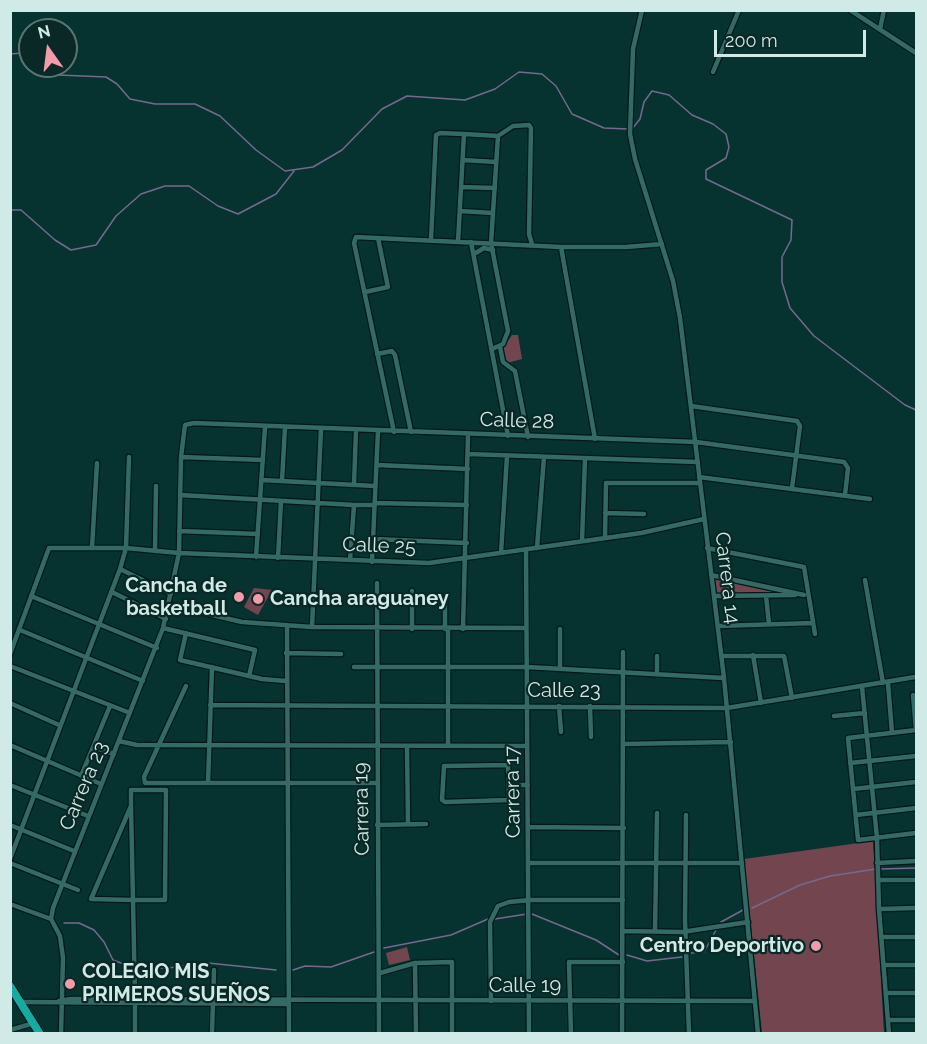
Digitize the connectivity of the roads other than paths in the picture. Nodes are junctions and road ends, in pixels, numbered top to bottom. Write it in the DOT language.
graph roads {
  1 [pos="642,10"];
  2 [pos="739,10"];
  3 [pos="850,10"];
  4 [pos="865,10"];
  5 [pos="884,10"];
  6 [pos="863,19"];
  7 [pos="880,29"];
  8 [pos="916,52"];
  9 [pos="712,72"];
  10 [pos="464,134"];
  11 [pos="498,136"];
  12 [pos="463,160"];
  13 [pos="496,162"];
  14 [pos="461,187"];
  15 [pos="495,188"];
  16 [pos="460,211"];
  17 [pos="493,213"];
  18 [pos="378,237"];
  19 [pos="431,240"];
  20 [pos="458,242"];
  21 [pos="471,242"];
  22 [pos="491,243"];
  23 [pos="532,244"];
  24 [pos="662,244"];
  25 [pos="561,247"];
  26 [pos="493,250"];
  27 [pos="474,254"];
  28 [pos="365,291"];
  29 [pos="500,347"];
  30 [pos="492,349"];
  31 [pos="377,354"];
  32 [pos="505,364"];
  33 [pos="497,373"];
  34 [pos="691,406"];
  35 [pos="185,425"];
  36 [pos="265,427"];
  37 [pos="285,427"];
  38 [pos="321,429"];
  39 [pos="356,430"];
  40 [pos="378,431"];
  41 [pos="394,432"];
  42 [pos="411,432"];
  43 [pos="468,434"];
  44 [pos="508,436"];
  45 [pos="528,437"];
  46 [pos="595,439"];
  47 [pos="696,442"];
  48 [pos="468,454"];
  49 [pos="507,456"];
  50 [pos="795,456"];
  51 [pos="129,457"];
  52 [pos="181,457"];
  53 [pos="544,458"];
  54 [pos="585,459"];
  55 [pos="263,460"];
  56 [pos="698,462"];
  57 [pos="97,463"];
  58 [pos="377,465"];
  59 [pos="468,469"];
  60 [pos="262,480"];
  61 [pos="700,480"];
  62 [pos="282,481"];
  63 [pos="319,483"];
  64 [pos="354,484"];
  65 [pos="156,486"];
  66 [pos="375,486"];
  67 [pos="792,488"];
  68 [pos="180,495"];
  69 [pos="845,495"];
  70 [pos="870,499"];
  71 [pos="260,500"];
  72 [pos="281,501"];
  73 [pos="318,503"];
  74 [pos="375,503"];
  75 [pos="354,505"];
  76 [pos="467,505"];
  77 [pos="605,513"];
  78 [pos="644,514"];
  79 [pos="704,519"];
  80 [pos="179,531"];
  81 [pos="258,534"];
  82 [pos="605,538"];
  83 [pos="374,539"];
  84 [pos="582,541"];
  85 [pos="467,543"];
  86 [pos="92,548"];
  87 [pos="126,548"];
  88 [pos="537,548"];
  89 [pos="707,548"];
  90 [pos="526,549"];
  91 [pos="155,551"];
  92 [pos="179,553"];
  93 [pos="501,553"];
  94 [pos="256,557"];
  95 [pos="279,558"];
  96 [pos="466,558"];
  97 [pos="315,559"];
  98 [pos="350,560"];
  99 [pos="372,562"];
  100 [pos="120,568"];
  101 [pos="711,575"];
  102 [pos="865,580"];
  103 [pos="377,583"];
  104 [pos="412,591"];
  105 [pos="112,592"];
  106 [pos="171,594"];
  107 [pos="806,595"];
  108 [pos="31,596"];
  109 [pos="714,596"];
  110 [pos="766,596"];
  111 [pos="445,598"];
  112 [pos="170,604"];
  113 [pos="166,619"];
  114 [pos="813,623"];
  115 [pos="100,624"];
  116 [pos="769,624"];
  117 [pos="287,625"];
  118 [pos="718,626"];
  119 [pos="312,627"];
  120 [pos="163,628"];
  121 [pos="463,628"];
  122 [pos="526,628"];
  123 [pos="376,629"];
  124 [pos="412,629"];
  125 [pos="446,629"];
  126 [pos="560,629"];
  127 [pos="20,630"];
  128 [pos="186,633"];
  129 [pos="815,634"];
  130 [pos="157,648"];
  131 [pos="286,652"];
  132 [pos="623,652"];
  133 [pos="10,654"];
  134 [pos="341,654"];
  135 [pos="753,655"];
  136 [pos="657,656"];
  137 [pos="722,656"];
  138 [pos="87,658"];
  139 [pos="10,666"];
  140 [pos="212,667"];
  141 [pos="354,667"];
  142 [pos="376,667"];
  143 [pos="527,667"];
  144 [pos="448,668"];
  145 [pos="560,669"];
  146 [pos="623,672"];
  147 [pos="657,674"];
  148 [pos="249,676"];
  149 [pos="915,677"];
  150 [pos="724,678"];
  151 [pos="143,681"];
  152 [pos="286,681"];
  153 [pos="886,683"];
  154 [pos="186,686"];
  155 [pos="862,687"];
  156 [pos="72,692"];
  157 [pos="913,695"];
  158 [pos="792,698"];
  159 [pos="10,703"];
  160 [pos="761,703"];
  161 [pos="210,705"];
  162 [pos="110,706"];
  163 [pos="286,706"];
  164 [pos="376,706"];
  165 [pos="448,706"];
  166 [pos="527,706"];
  167 [pos="560,706"];
  168 [pos="590,706"];
  169 [pos="624,706"];
  170 [pos="727,708"];
  171 [pos="130,713"];
  172 [pos="865,713"];
  173 [pos="834,716"];
  174 [pos="59,725"];
  175 [pos="916,730"];
  176 [pos="561,732"];
  177 [pos="892,733"];
  178 [pos="867,736"];
  179 [pos="591,737"];
  180 [pos="119,741"];
  181 [pos="731,742"];
  182 [pos="209,744"];
  183 [pos="624,744"];
  184 [pos="10,745"];
  185 [pos="93,745"];
  186 [pos="158,745"];
  187 [pos="286,745"];
  188 [pos="376,746"];
  189 [pos="407,746"];
  190 [pos="448,746"];
  191 [pos="527,746"];
  192 [pos="114,754"];
  193 [pos="916,756"];
  194 [pos="870,761"];
  195 [pos="47,762"];
  196 [pos="850,763"];
  197 [pos="81,776"];
  198 [pos="916,782"];
  199 [pos="208,783"];
  200 [pos="287,783"];
  201 [pos="377,783"];
  202 [pos="101,784"];
  203 [pos="10,785"];
  204 [pos="510,785"];
  205 [pos="528,785"];
  206 [pos="872,787"];
  207 [pos="853,789"];
  208 [pos="35,795"];
  209 [pos="131,806"];
  210 [pos="916,808"];
  211 [pos="657,813"];
  212 [pos="875,813"];
  213 [pos="856,814"];
  214 [pos="686,815"];
  215 [pos="87,816"];
  216 [pos="408,824"];
  217 [pos="426,824"];
  218 [pos="10,825"];
  219 [pos="377,825"];
  220 [pos="529,827"];
  221 [pos="624,828"];
  222 [pos="22,830"];
  223 [pos="916,833"];
  224 [pos="878,838"];
  225 [pos="74,851"];
  226 [pos="10,861"];
  227 [pos="916,861"];
  228 [pos="623,862"];
  229 [pos="529,863"];
  230 [pos="655,863"];
  231 [pos="684,863"];
  232 [pos="742,863"];
  233 [pos="877,863"];
  234 [pos="878,879"];
  235 [pos="916,880"];
  236 [pos="62,884"];
  237 [pos="78,890"];
  238 [pos="133,900"];
  239 [pos="530,900"];
  240 [pos="623,900"];
  241 [pos="10,904"];
  242 [pos="879,909"];
  243 [pos="916,909"];
  244 [pos="51,919"];
  245 [pos="748,922"];
  246 [pos="686,930"];
  247 [pos="623,931"];
  248 [pos="655,932"];
  249 [pos="881,937"];
  250 [pos="916,937"];
  251 [pos="623,962"];
  252 [pos="415,963"];
  253 [pos="884,965"];
  254 [pos="916,965"];
  255 [pos="214,970"];
  256 [pos="380,973"];
  257 [pos="10,986"];
  258 [pos="887,993"];
  259 [pos="916,993"];
  260 [pos="622,1000"];
  261 [pos="62,1001"];
  262 [pos="380,1001"];
  263 [pos="416,1001"];
  264 [pos="452,1001"];
  265 [pos="491,1001"];
  266 [pos="529,1001"];
  267 [pos="570,1001"];
  268 [pos="688,1001"];
  269 [pos="755,1001"];
  270 [pos="21,1002"];
  271 [pos="135,1002"];
  272 [pos="212,1002"];
  273 [pos="290,1002"];
  274 [pos="889,1020"];
  275 [pos="916,1020"];
  276 [pos="34,1023"];
  277 [pos="10,1030"];
  278 [pos="40,1034"];
  279 [pos="61,1034"];
  280 [pos="135,1034"];
  281 [pos="212,1034"];
  282 [pos="288,1034"];
  283 [pos="379,1034"];
  284 [pos="416,1034"];
  285 [pos="452,1034"];
  286 [pos="530,1034"];
  287 [pos="571,1034"];
  288 [pos="622,1034"];
  289 [pos="689,1034"];
  290 [pos="758,1034"];
  291 [pos="889,1034"];
  1 -- 24 [label="street, Carrera 14"];
  2 -- 9 [label="street"];
  3 -- 6 [label="street"];
  4 -- 6 [label="street"];
  5 -- 7 [label="street"];
  6 -- 7 [label="street"];
  7 -- 8 [label="street"];
  10 -- 11 [label="street"];
  10 -- 12 [label="street"];
  10 -- 19 [label="street"];
  11 -- 13 [label="street"];
  11 -- 23 [label="street"];
  12 -- 13 [label="street"];
  12 -- 14 [label="street"];
  13 -- 15 [label="street"];
  14 -- 15 [label="street"];
  14 -- 16 [label="street"];
  15 -- 17 [label="street"];
  16 -- 17 [label="street"];
  16 -- 20 [label="street"];
  17 -- 22 [label="street"];
  18 -- 19 [label="street"];
  18 -- 28 [label="street"];
  18 -- 28 [label="street"];
  19 -- 20 [label="street"];
  20 -- 21 [label="street"];
  21 -- 22 [label="street"];
  21 -- 27 [label="street"];
  22 -- 23 [label="street"];
  22 -- 26 [label="street"];
  23 -- 25 [label="street"];
  24 -- 25 [label="street"];
  24 -- 34 [label="street, Carrera 14"];
  25 -- 46 [label="street"];
  26 -- 27 [label="street"];
  26 -- 29 [label="street"];
  27 -- 30 [label="street"];
  28 -- 31 [label="street"];
  29 -- 30 [label="street"];
  29 -- 32 [label="street"];
  30 -- 33 [label="street"];
  31 -- 41 [label="street"];
  31 -- 42 [label="street"];
  32 -- 33 [label="street"];
  32 -- 45 [label="street"];
  33 -- 44 [label="street"];
  34 -- 47 [label="street, Carrera 14"];
  34 -- 50 [label="street"];
  35 -- 36 [label="street, Calle 28"];
  35 -- 52 [label="street, Carrera 23"];
  36 -- 37 [label="street, Calle 28"];
  36 -- 55 [label="street"];
  37 -- 38 [label="street, Calle 28"];
  37 -- 62 [label="street"];
  38 -- 39 [label="street, Calle 28"];
  38 -- 63 [label="street"];
  39 -- 40 [label="street, Calle 28"];
  39 -- 64 [label="street"];
  40 -- 41 [label="street, Calle 28"];
  40 -- 58 [label="street"];
  41 -- 42 [label="street, Calle 28"];
  42 -- 43 [label="street, Calle 28"];
  43 -- 44 [label="street, Calle 28"];
  43 -- 48 [label="street"];
  44 -- 45 [label="street, Calle 28"];
  45 -- 46 [label="street, Calle 28"];
  46 -- 47 [label="street, Calle 28"];
  47 -- 50 [label="street, Calle 28"];
  47 -- 56 [label="street, Carrera 14"];
  48 -- 49 [label="street"];
  48 -- 59 [label="street"];
  49 -- 53 [label="street"];
  49 -- 93 [label="street"];
  50 -- 67 [label="street"];
  50 -- 69 [label="street, Calle 28"];
  51 -- 87 [label="street"];
  52 -- 55 [label="street"];
  52 -- 68 [label="street, Carrera 23"];
  53 -- 54 [label="street"];
  53 -- 88 [label="street"];
  54 -- 56 [label="street"];
  54 -- 84 [label="street"];
  55 -- 60 [label="street"];
  56 -- 61 [label="street, Carrera 14"];
  57 -- 86 [label="street"];
  58 -- 59 [label="street"];
  58 -- 66 [label="street"];
  59 -- 76 [label="street"];
  60 -- 62 [label="street"];
  60 -- 71 [label="street"];
  61 -- 67 [label="street"];
  61 -- 77 [label="street"];
  61 -- 79 [label="street, Carrera 14"];
  62 -- 63 [label="street"];
  63 -- 64 [label="street"];
  63 -- 73 [label="street"];
  64 -- 66 [label="street"];
  65 -- 91 [label="street"];
  66 -- 74 [label="street"];
  67 -- 69 [label="street"];
  68 -- 71 [label="street"];
  68 -- 80 [label="street, Carrera 23"];
  69 -- 70 [label="street"];
  71 -- 72 [label="street"];
  71 -- 81 [label="street"];
  72 -- 73 [label="street"];
  72 -- 95 [label="street"];
  73 -- 75 [label="street"];
  73 -- 97 [label="street"];
  74 -- 75 [label="street"];
  74 -- 76 [label="street"];
  74 -- 83 [label="street"];
  75 -- 98 [label="street"];
  76 -- 85 [label="street"];
  77 -- 78 [label="street"];
  77 -- 82 [label="street"];
  79 -- 82 [label="street, Calle 25"];
  79 -- 89 [label="street, Carrera 14"];
  80 -- 81 [label="street"];
  80 -- 92 [label="street, Carrera 23"];
  81 -- 94 [label="street"];
  82 -- 84 [label="street, Calle 25"];
  83 -- 85 [label="street"];
  83 -- 99 [label="street"];
  84 -- 88 [label="street, Calle 25"];
  85 -- 96 [label="street"];
  86 -- 87 [label="street, Calle 25"];
  86 -- 108 [label="street, Calle 25"];
  87 -- 91 [label="street, Calle 25"];
  87 -- 100 [label="street"];
  88 -- 90 [label="street, Calle 25"];
  89 -- 101 [label="street, Carrera 14"];
  89 -- 107 [label="street"];
  90 -- 93 [label="street, Calle 25"];
  90 -- 122 [label="street, Carrera 17"];
  91 -- 92 [label="street, Calle 25"];
  92 -- 94 [label="street, Calle 25"];
  92 -- 106 [label="street, Carrera 23"];
  93 -- 96 [label="street, Calle 25"];
  94 -- 95 [label="street, Calle 25"];
  95 -- 97 [label="street, Calle 25"];
  96 -- 99 [label="street, Calle 25"];
  96 -- 121 [label="street"];
  97 -- 98 [label="street, Calle 25"];
  97 -- 119 [label="street"];
  98 -- 99 [label="street, Calle 25"];
  100 -- 105 [label="street"];
  100 -- 106 [label="street"];
  101 -- 107 [label="street"];
  101 -- 109 [label="street, Carrera 14"];
  102 -- 153 [label="street"];
  103 -- 123 [label="street, Carrera 19"];
  104 -- 124 [label="street"];
  105 -- 113 [label="street"];
  105 -- 115 [label="street"];
  106 -- 112 [label="street, Carrera 23"];
  107 -- 110 [label="street"];
  107 -- 114 [label="street"];
  108 -- 115 [label="street"];
  108 -- 127 [label="street"];
  109 -- 110 [label="street"];
  109 -- 118 [label="street, Carrera 14"];
  110 -- 116 [label="street"];
  111 -- 125 [label="street"];
  112 -- 113 [label="street, Carrera 23"];
  112 -- 117 [label="street"];
  113 -- 120 [label="street, Carrera 23"];
  114 -- 116 [label="street"];
  114 -- 129 [label="street"];
  115 -- 130 [label="street"];
  115 -- 138 [label="street"];
  116 -- 118 [label="street"];
  117 -- 119 [label="street"];
  117 -- 131 [label="street"];
  118 -- 137 [label="street, Carrera 14"];
  119 -- 123 [label="street"];
  120 -- 128 [label="street"];
  120 -- 130 [label="street, Carrera 23"];
  121 -- 122 [label="street"];
  121 -- 125 [label="street"];
  122 -- 143 [label="street, Carrera 17"];
  123 -- 124 [label="street"];
  123 -- 142 [label="street, Carrera 19"];
  124 -- 125 [label="street"];
  125 -- 144 [label="street"];
  126 -- 145 [label="street"];
  127 -- 133 [label="street"];
  127 -- 138 [label="street"];
  128 -- 140 [label="street"];
  128 -- 148 [label="street"];
  130 -- 151 [label="street, Carrera 23"];
  131 -- 134 [label="street"];
  131 -- 152 [label="street"];
  132 -- 146 [label="street"];
  135 -- 137 [label="street"];
  135 -- 158 [label="street"];
  135 -- 160 [label="street"];
  136 -- 147 [label="street"];
  137 -- 150 [label="street, Carrera 14"];
  138 -- 151 [label="street"];
  138 -- 156 [label="street"];
  139 -- 156 [label="street"];
  140 -- 148 [label="street"];
  140 -- 161 [label="street"];
  141 -- 142 [label="street"];
  142 -- 144 [label="street"];
  142 -- 164 [label="street, Carrera 19"];
  143 -- 144 [label="street"];
  143 -- 145 [label="street"];
  143 -- 166 [label="street, Carrera 17"];
  144 -- 165 [label="street"];
  145 -- 146 [label="street"];
  146 -- 147 [label="street"];
  146 -- 169 [label="street"];
  147 -- 150 [label="street"];
  148 -- 152 [label="street"];
  149 -- 153 [label="street, Calle 23"];
  150 -- 170 [label="street, Carrera 14"];
  151 -- 171 [label="street, Carrera 23"];
  152 -- 163 [label="street"];
  153 -- 155 [label="street, Calle 23"];
  153 -- 177 [label="street"];
  154 -- 186 [label="street"];
  155 -- 158 [label="street, Calle 23"];
  155 -- 172 [label="street"];
  156 -- 162 [label="street"];
  156 -- 174 [label="street"];
  157 -- 175 [label="street"];
  158 -- 160 [label="street, Calle 23"];
  159 -- 174 [label="street"];
  160 -- 170 [label="street, Calle 23"];
  161 -- 163 [label="street, Calle 23"];
  161 -- 182 [label="street"];
  162 -- 171 [label="street"];
  162 -- 185 [label="street"];
  163 -- 164 [label="street, Calle 23"];
  163 -- 187 [label="street"];
  164 -- 165 [label="street, Calle 23"];
  164 -- 188 [label="street, Carrera 19"];
  165 -- 166 [label="street, Calle 23"];
  165 -- 190 [label="street"];
  166 -- 167 [label="street, Calle 23"];
  166 -- 191 [label="street, Carrera 17"];
  167 -- 168 [label="street, Calle 23"];
  167 -- 176 [label="street"];
  168 -- 169 [label="street, Calle 23"];
  168 -- 179 [label="street"];
  169 -- 170 [label="street, Calle 23"];
  169 -- 183 [label="street"];
  170 -- 181 [label="street, Carrera 14"];
  171 -- 180 [label="street, Carrera 23"];
  172 -- 173 [label="street"];
  172 -- 178 [label="street"];
  174 -- 195 [label="street"];
  175 -- 177 [label="street"];
  177 -- 178 [label="street"];
  178 -- 194 [label="street"];
  178 -- 196 [label="street"];
  180 -- 186 [label="street"];
  180 -- 192 [label="street, Carrera 23"];
  181 -- 183 [label="street"];
  181 -- 232 [label="street, Carrera 14"];
  182 -- 186 [label="street"];
  182 -- 187 [label="street"];
  182 -- 199 [label="street"];
  183 -- 221 [label="street"];
  184 -- 195 [label="street"];
  185 -- 192 [label="street"];
  185 -- 197 [label="street"];
  186 -- 199 [label="street"];
  187 -- 188 [label="street"];
  187 -- 200 [label="street"];
  188 -- 189 [label="street"];
  188 -- 201 [label="street, Carrera 19"];
  189 -- 190 [label="street"];
  189 -- 216 [label="street"];
  190 -- 191 [label="street"];
  191 -- 205 [label="street, Carrera 17"];
  192 -- 202 [label="street, Carrera 23"];
  193 -- 194 [label="street"];
  194 -- 196 [label="street"];
  194 -- 206 [label="street"];
  195 -- 197 [label="street"];
  195 -- 208 [label="street"];
  196 -- 207 [label="street"];
  197 -- 202 [label="street"];
  198 -- 206 [label="street"];
  199 -- 200 [label="street"];
  200 -- 201 [label="street"];
  200 -- 273 [label="street"];
  201 -- 219 [label="street, Carrera 19"];
  202 -- 215 [label="street, Carrera 23"];
  203 -- 208 [label="street"];
  204 -- 204 [label="street"];
  204 -- 205 [label="street"];
  205 -- 220 [label="street, Carrera 17"];
  206 -- 207 [label="street"];
  206 -- 212 [label="street"];
  207 -- 213 [label="street"];
  208 -- 215 [label="street"];
  208 -- 222 [label="street"];
  209 -- 238 [label="street"];
  209 -- 238 [label="street"];
  209 -- 238 [label="street"];
  210 -- 212 [label="street"];
  211 -- 230 [label="street"];
  212 -- 213 [label="street"];
  212 -- 224 [label="street"];
  213 -- 224 [label="street"];
  214 -- 231 [label="street"];
  215 -- 225 [label="street, Carrera 23"];
  216 -- 217 [label="street"];
  216 -- 219 [label="street"];
  218 -- 222 [label="street"];
  219 -- 256 [label="street, Carrera 19"];
  220 -- 221 [label="street"];
  220 -- 229 [label="street, Carrera 17"];
  221 -- 228 [label="street"];
  222 -- 225 [label="street"];
  222 -- 226 [label="street"];
  223 -- 224 [label="street"];
  224 -- 233 [label="street"];
  225 -- 236 [label="street, Carrera 23"];
  226 -- 236 [label="street"];
  227 -- 233 [label="street"];
  228 -- 229 [label="street"];
  228 -- 230 [label="street"];
  228 -- 240 [label="street"];
  229 -- 239 [label="street, Carrera 17"];
  230 -- 231 [label="street"];
  230 -- 248 [label="street"];
  231 -- 232 [label="street"];
  231 -- 246 [label="street"];
  232 -- 245 [label="street, Carrera 14"];
  233 -- 234 [label="street"];
  234 -- 235 [label="street"];
  234 -- 242 [label="street"];
  236 -- 237 [label="street"];
  236 -- 244 [label="street, Carrera 23"];
  238 -- 271 [label="street"];
  239 -- 240 [label="street"];
  239 -- 265 [label="street"];
  239 -- 266 [label="street, Carrera 17"];
  240 -- 247 [label="street"];
  241 -- 244 [label="street"];
  242 -- 243 [label="street"];
  242 -- 249 [label="street"];
  244 -- 261 [label="street"];
  245 -- 246 [label="street"];
  245 -- 269 [label="street, Carrera 14"];
  246 -- 248 [label="street"];
  246 -- 268 [label="street"];
  247 -- 248 [label="street"];
  247 -- 251 [label="street"];
  249 -- 250 [label="street"];
  249 -- 253 [label="street"];
  251 -- 260 [label="street"];
  251 -- 267 [label="street"];
  252 -- 256 [label="street"];
  252 -- 263 [label="street"];
  252 -- 264 [label="street"];
  253 -- 254 [label="street"];
  253 -- 258 [label="street"];
  255 -- 272 [label="street"];
  256 -- 262 [label="street, Carrera 19"];
  257 -- 270 [label="main road"];
  258 -- 259 [label="street"];
  258 -- 274 [label="street"];
  260 -- 267 [label="street, Calle 19"];
  260 -- 268 [label="street, Calle 19"];
  260 -- 288 [label="street"];
  261 -- 270 [label="street, Calle 19"];
  261 -- 271 [label="street, Calle 19"];
  261 -- 279 [label="street"];
  262 -- 263 [label="street, Calle 19"];
  262 -- 273 [label="street, Calle 19"];
  262 -- 283 [label="street, Carrera 19"];
  263 -- 264 [label="street, Calle 19"];
  263 -- 284 [label="street"];
  264 -- 265 [label="street, Calle 19"];
  264 -- 285 [label="street"];
  265 -- 266 [label="street, Calle 19"];
  266 -- 267 [label="street, Calle 19"];
  266 -- 286 [label="street, Carrera 17"];
  267 -- 287 [label="street"];
  268 -- 269 [label="street, Calle 19"];
  268 -- 289 [label="street"];
  269 -- 290 [label="street, Carrera 14"];
  270 -- 276 [label="main road"];
  271 -- 272 [label="street, Calle 19"];
  271 -- 280 [label="street"];
  272 -- 273 [label="street, Calle 19"];
  272 -- 281 [label="street"];
  273 -- 282 [label="street"];
  274 -- 275 [label="street"];
  274 -- 291 [label="street"];
  276 -- 277 [label="street"];
  276 -- 278 [label="main road"];
}
